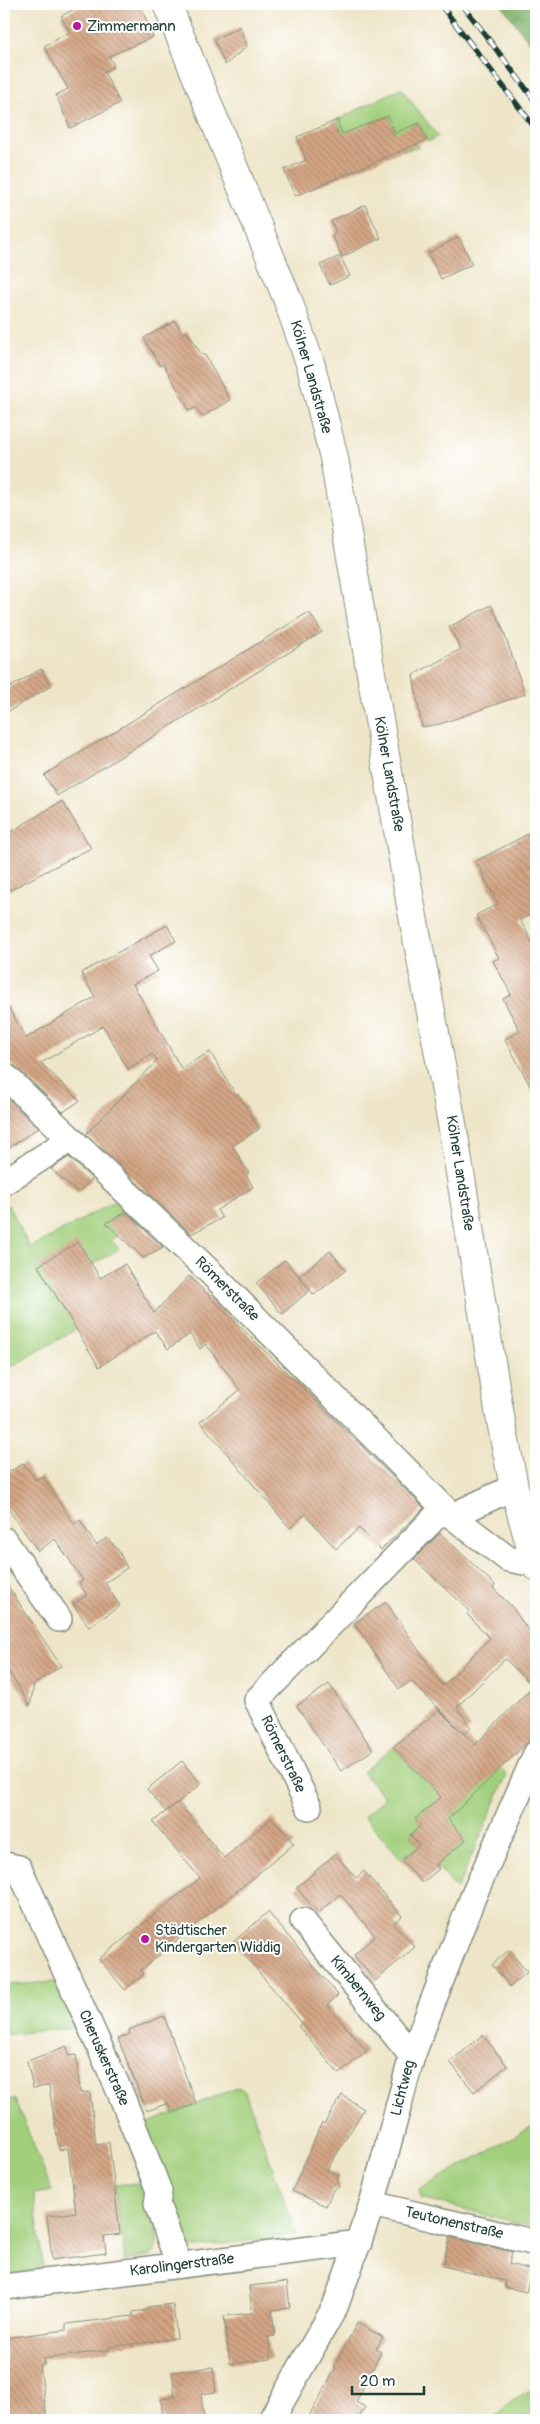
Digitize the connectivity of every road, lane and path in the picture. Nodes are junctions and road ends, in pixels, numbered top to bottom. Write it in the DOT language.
graph roads {
  1 [pos="167,4"];
  2 [pos="4,1075"];
  3 [pos="71,1139"];
  4 [pos="4,1182"];
  5 [pos="514,1487"];
  6 [pos="448,1512"];
  7 [pos="4,1540"];
  8 [pos="536,1565"];
  9 [pos="59,1619"];
  10 [pos="536,1754"];
  11 [pos="309,1807"];
  12 [pos="4,1865"];
  13 [pos="303,1921"];
  14 [pos="412,2056"];
  15 [pos="372,2204"];
  16 [pos="359,2243"];
  17 [pos="536,2243"];
  18 [pos="179,2265"];
  19 [pos="4,2287"];
  20 [pos="271,2420"];
  1 -- 5 [label="main road, Kölner Landstraße"];
  2 -- 3 [label="street, Römerstraße"];
  3 -- 4 [label="street"];
  3 -- 6 [label="street, Römerstraße"];
  5 -- 6 [label="street, Römerstraße"];
  5 -- 8 [label="main road, Kölner Landstraße"];
  6 -- 8 [label="street, Römerstraße"];
  6 -- 11 [label="street, Römerstraße"];
  7 -- 9 [label="street"];
  10 -- 14 [label="street, Lichtweg"];
  12 -- 18 [label="street, Cheruskerstraße"];
  13 -- 14 [label="street, Kimbernweg"];
  14 -- 15 [label="street, Lichtweg"];
  15 -- 16 [label="street, Lichtweg"];
  15 -- 17 [label="street, Teutonenstraße"];
  16 -- 18 [label="street, Karolingerstraße"];
  16 -- 20 [label="street, Lichtweg"];
  18 -- 19 [label="street, Karolingerstraße"];
}
